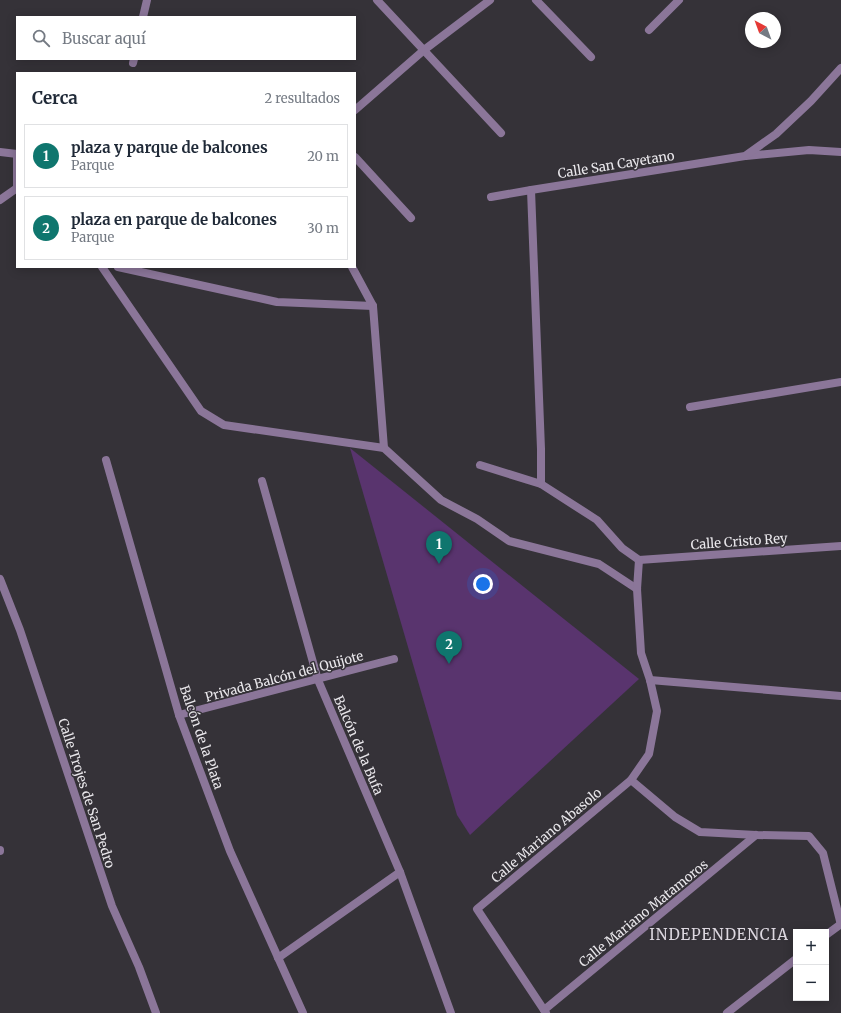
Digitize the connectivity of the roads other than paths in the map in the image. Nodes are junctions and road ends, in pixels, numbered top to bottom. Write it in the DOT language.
graph roads {
  1 [pos="147,0"];
  2 [pos="377,0"];
  3 [pos="490,0"];
  4 [pos="536,0"];
  5 [pos="678,0"];
  6 [pos="143,16"];
  7 [pos="649,30"];
  8 [pos="424,50"];
  9 [pos="591,57"];
  10 [pos="841,68"];
  11 [pos="356,109"];
  12 [pos="501,133"];
  13 [pos="0,152"];
  14 [pos="841,152"];
  15 [pos="16,154"];
  16 [pos="745,156"];
  17 [pos="356,158"];
  18 [pos="16,189"];
  19 [pos="532,190"];
  20 [pos="491,197"];
  21 [pos="0,200"];
  22 [pos="411,218"];
  23 [pos="103,268"];
  24 [pos="123,268"];
  25 [pos="353,268"];
  26 [pos="373,306"];
  27 [pos="841,382"];
  28 [pos="690,407"];
  29 [pos="384,448"];
  30 [pos="106,460"];
  31 [pos="480,466"];
  32 [pos="262,481"];
  33 [pos="541,484"];
  34 [pos="841,546"];
  35 [pos="638,560"];
  36 [pos="0,579"];
  37 [pos="637,589"];
  38 [pos="394,659"];
  39 [pos="318,680"];
  40 [pos="650,680"];
  41 [pos="841,696"];
  42 [pos="179,715"];
  43 [pos="631,780"];
  44 [pos="756,835"];
  45 [pos="400,872"];
  46 [pos="841,924"];
  47 [pos="829,933"];
  48 [pos="278,958"];
  49 [pos="793,961"];
  50 [pos="545,1012"];
  51 [pos="156,1013"];
  52 [pos="303,1013"];
  53 [pos="451,1013"];
  54 [pos="727,1013"];
  1 -- 6 [label="street"];
  2 -- 8 [label="street"];
  3 -- 8 [label="street"];
  4 -- 9 [label="street"];
  5 -- 7 [label="street"];
  8 -- 11 [label="street"];
  8 -- 12 [label="street"];
  10 -- 16 [label="street, Calle San Cayetano"];
  13 -- 15 [label="street"];
  14 -- 16 [label="street, Calle San Cayetano"];
  16 -- 19 [label="street, Calle San Cayetano"];
  17 -- 22 [label="street"];
  18 -- 21 [label="street"];
  19 -- 20 [label="street, Calle San Cayetano"];
  19 -- 33 [label="street"];
  23 -- 29 [label="street"];
  24 -- 26 [label="street"];
  25 -- 26 [label="street"];
  26 -- 29 [label="street"];
  27 -- 28 [label="street"];
  29 -- 37 [label="street"];
  30 -- 42 [label="street, Balcón de la Plata"];
  31 -- 33 [label="street"];
  32 -- 39 [label="street, Balcón de la Bufa"];
  33 -- 35 [label="street"];
  34 -- 35 [label="street, Calle Cristo Rey"];
  35 -- 37 [label="street, Calle Mariano Abasolo"];
  36 -- 51 [label="street, Calle Trojes de San Pedro"];
  37 -- 40 [label="street, Calle Mariano Abasolo"];
  38 -- 39 [label="street, Privada Balcón del Quijote"];
  39 -- 42 [label="street, Privada Balcón del Quijote"];
  39 -- 45 [label="street, Balcón de la Bufa"];
  40 -- 41 [label="street"];
  40 -- 43 [label="street, Calle Mariano Abasolo"];
  42 -- 48 [label="street, Balcón de la Plata"];
  43 -- 44 [label="street"];
  43 -- 50 [label="street, Calle Mariano Abasolo"];
  44 -- 46 [label="street"];
  44 -- 50 [label="street, Calle Mariano Matamoros"];
  45 -- 48 [label="street"];
  45 -- 53 [label="street, Balcón de la Bufa"];
  46 -- 47 [label="street"];
  48 -- 52 [label="street, Balcón de la Plata"];
  49 -- 54 [label="street"];
}
